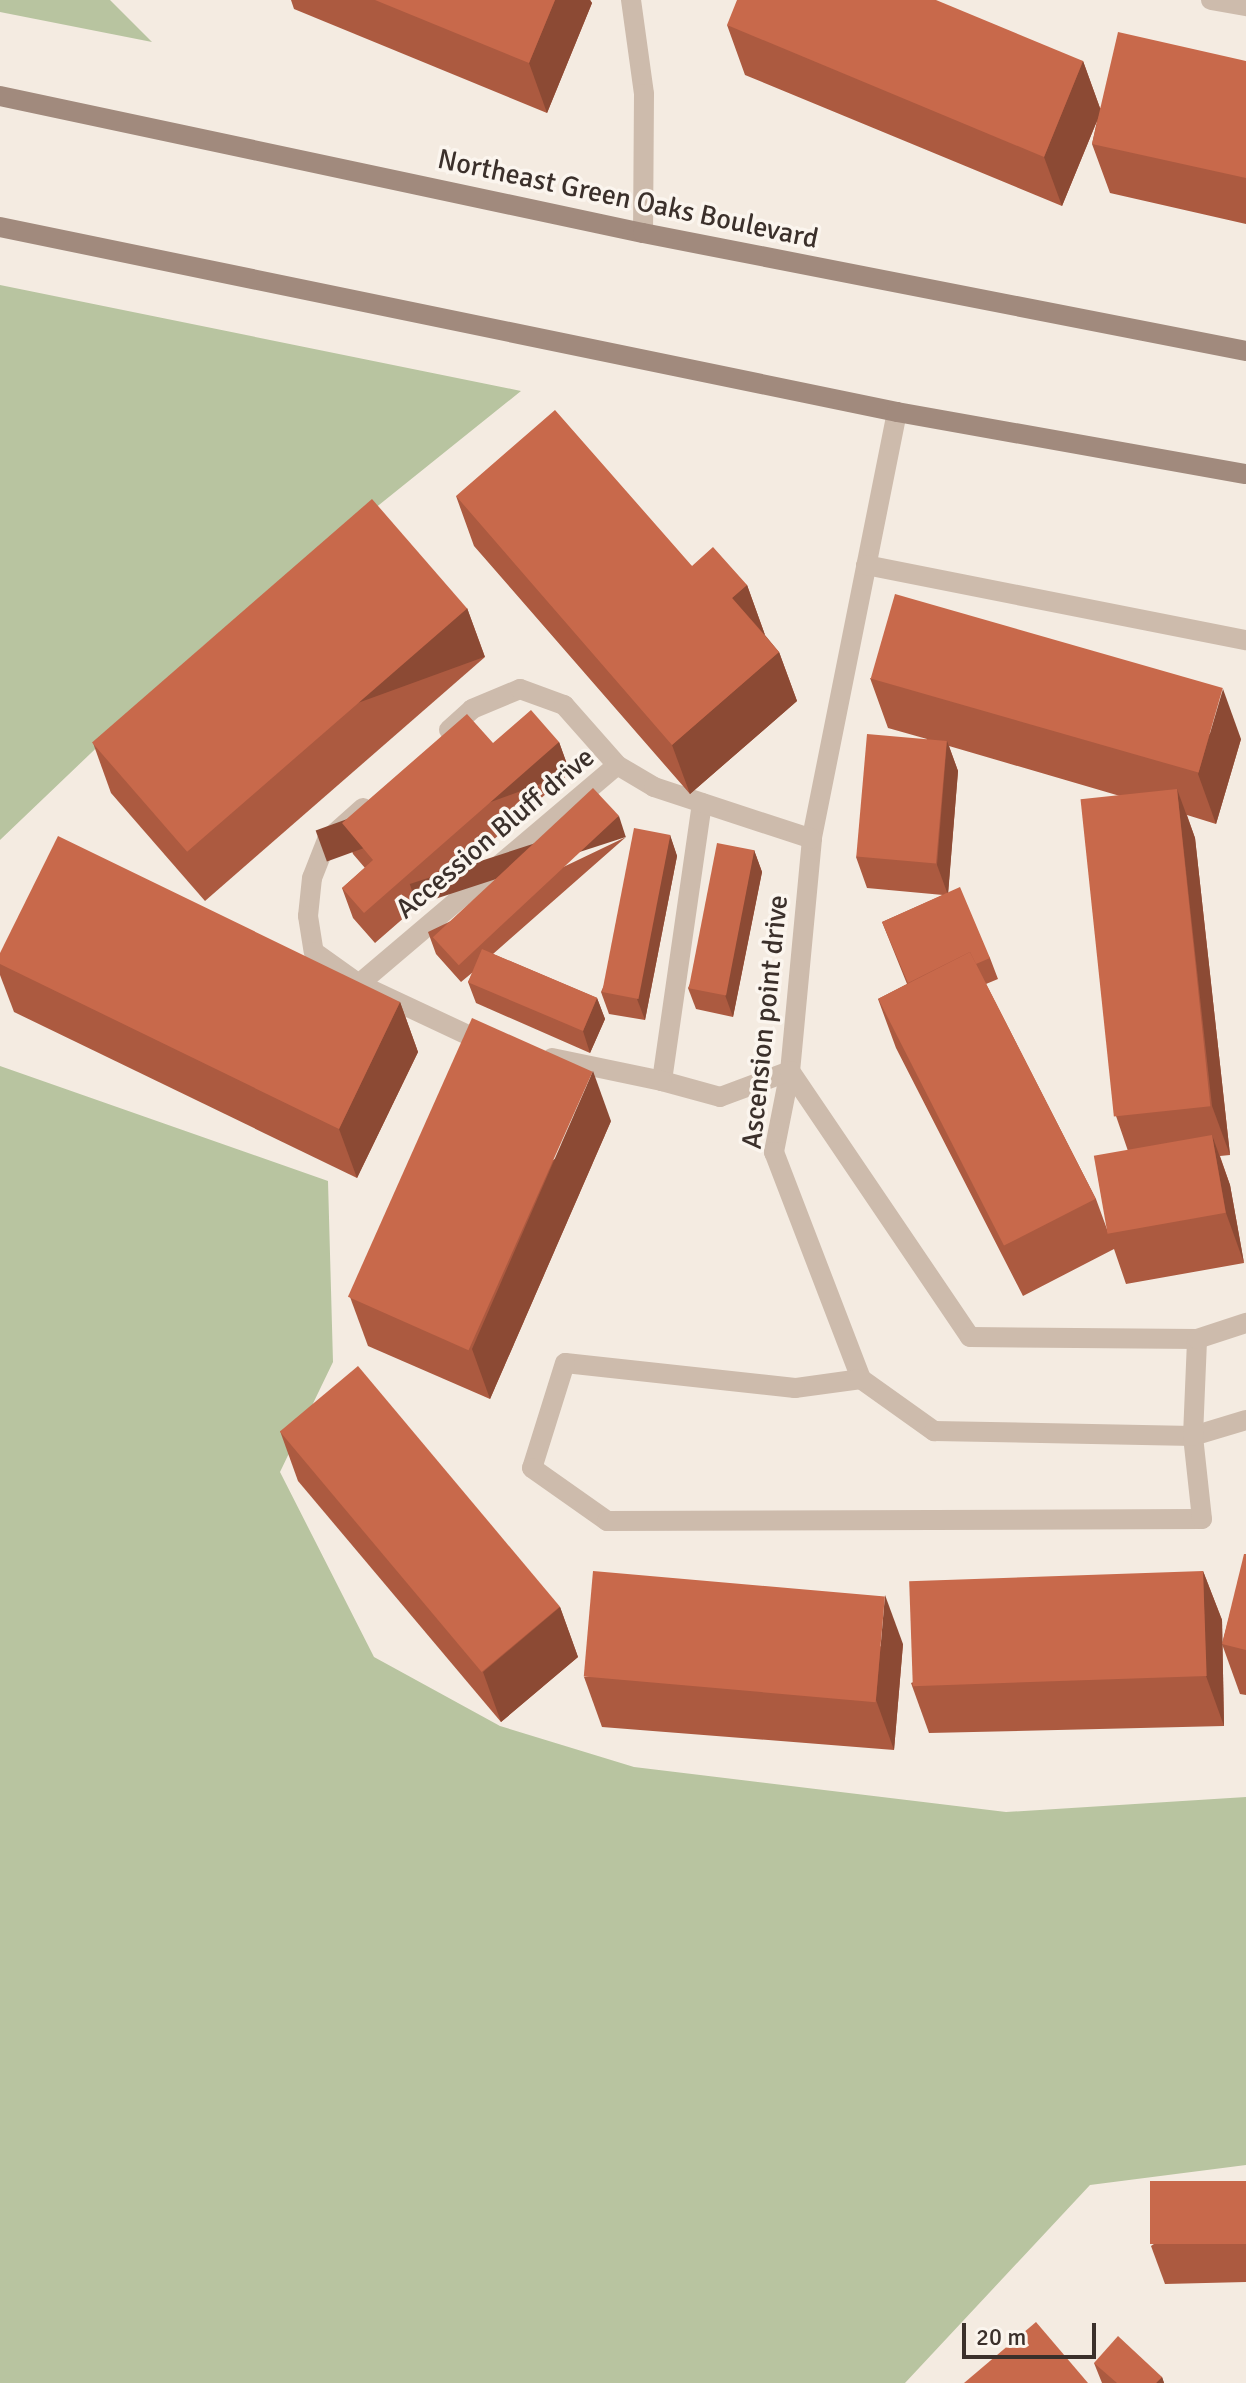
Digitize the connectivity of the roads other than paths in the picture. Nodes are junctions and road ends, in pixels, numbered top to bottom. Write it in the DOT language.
graph roads {
  1 [pos="631,0"];
  2 [pos="1211,0"];
  3 [pos="1246,6"];
  4 [pos="0,96"];
  5 [pos="0,227"];
  6 [pos="643,233"];
  7 [pos="1246,351"];
  8 [pos="897,412"];
  9 [pos="1246,474"];
  10 [pos="866,565"];
  11 [pos="1246,640"];
  12 [pos="428,749"];
  13 [pos="617,765"];
  14 [pos="383,790"];
  15 [pos="702,803"];
  16 [pos="812,839"];
  17 [pos="359,984"];
  18 [pos="507,1049"];
  19 [pos="538,1055"];
  20 [pos="790,1071"];
  21 [pos="662,1081"];
  22 [pos="1246,1323"];
  23 [pos="1197,1339"];
  24 [pos="861,1379"];
  25 [pos="1246,1420"];
  26 [pos="1193,1436"];
  1 -- 6 [label="street"];
  2 -- 3 [label="street"];
  4 -- 6 [label="main road, Northeast Green Oaks Boulevard"];
  5 -- 8 [label="main road"];
  6 -- 7 [label="main road, Northeast Green Oaks Boulevard"];
  8 -- 9 [label="main road"];
  8 -- 10 [label="street, Ascension point drive"];
  10 -- 11 [label="street"];
  10 -- 16 [label="street, Ascension point drive"];
  12 -- 13 [label="street"];
  13 -- 15 [label="street, Accession Bluff drive"];
  13 -- 17 [label="street, Accession Bluff drive"];
  14 -- 17 [label="street"];
  15 -- 16 [label="street, Accession Bluff drive"];
  15 -- 21 [label="street"];
  16 -- 20 [label="street, Ascension point drive"];
  17 -- 18 [label="street"];
  19 -- 21 [label="street"];
  20 -- 21 [label="street"];
  20 -- 23 [label="street"];
  20 -- 24 [label="street, Ascension point drive"];
  22 -- 23 [label="street"];
  23 -- 26 [label="street"];
  24 -- 26 [label="street"];
  24 -- 26 [label="street"];
  25 -- 26 [label="street"];
}
